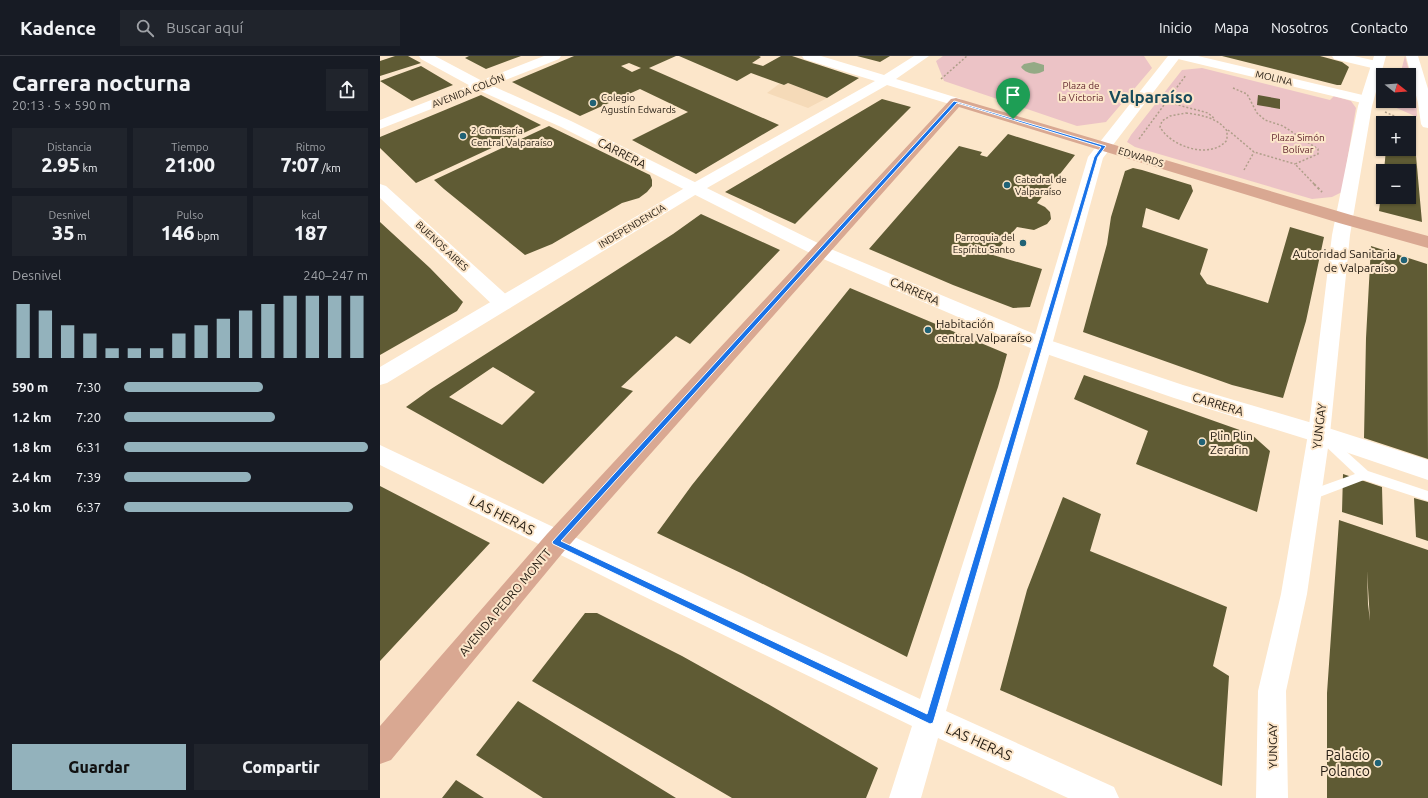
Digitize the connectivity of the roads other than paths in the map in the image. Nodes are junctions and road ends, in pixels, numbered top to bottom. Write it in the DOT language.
graph roads {
  1 [pos="425,56"];
  2 [pos="555,56"];
  3 [pos="808,56"];
  4 [pos="923,56"];
  5 [pos="1176,56"];
  6 [pos="1182,56"];
  7 [pos="1338,56"];
  8 [pos="1412,56"];
  9 [pos="1378,60"];
  10 [pos="887,80"];
  11 [pos="481,86"];
  12 [pos="956,102"];
  13 [pos="1427,103"];
  14 [pos="1375,106"];
  15 [pos="1428,124"];
  16 [pos="380,125"];
  17 [pos="1104,146"];
  18 [pos="380,189"];
  19 [pos="694,189"];
  20 [pos="1345,219"];
  21 [pos="1428,242"];
  22 [pos="820,251"];
  23 [pos="503,303"];
  24 [pos="1042,345"];
  25 [pos="380,377"];
  26 [pos="1319,434"];
  27 [pos="380,454"];
  28 [pos="1428,470"];
  29 [pos="1364,475"];
  30 [pos="1309,496"];
  31 [pos="1428,496"];
  32 [pos="556,542"];
  33 [pos="930,720"];
  34 [pos="380,749"];
  35 [pos="906,798"];
  36 [pos="1103,798"];
  37 [pos="1272,798"];
  1 -- 11 [label="street, CARRERA"];
  2 -- 11 [label="street, AVENIDA COLÓN"];
  3 -- 10 [label="street, EDWARDS"];
  4 -- 10 [label="street, INDEPENDENCIA"];
  5 -- 17 [label="street"];
  6 -- 14 [label="street, MOLINA"];
  7 -- 9 [label="street"];
  8 -- 13 [label="street"];
  9 -- 14 [label="street, YUNGAY"];
  10 -- 12 [label="street, EDWARDS"];
  10 -- 19 [label="street, INDEPENDENCIA"];
  11 -- 16 [label="street, AVENIDA COLÓN"];
  11 -- 19 [label="street, CARRERA"];
  12 -- 17 [label="main road, EDWARDS"];
  12 -- 22 [label="main road, AVENIDA PEDRO MONTT"];
  13 -- 15 [label="street"];
  14 -- 20 [label="street, YUNGAY"];
  17 -- 20 [label="main road, EDWARDS"];
  17 -- 24 [label="street"];
  18 -- 23 [label="street, BUENOS AIRES"];
  19 -- 22 [label="street, CARRERA"];
  19 -- 23 [label="street, INDEPENDENCIA"];
  20 -- 21 [label="main road, EDWARDS"];
  20 -- 26 [label="street, YUNGAY"];
  22 -- 24 [label="street, CARRERA"];
  22 -- 32 [label="main road, AVENIDA PEDRO MONTT"];
  23 -- 25 [label="street, INDEPENDENCIA"];
  24 -- 26 [label="street, CARRERA"];
  24 -- 33 [label="street"];
  26 -- 28 [label="street, CARRERA"];
  26 -- 29 [label="lane"];
  26 -- 30 [label="street, YUNGAY"];
  27 -- 32 [label="street, LAS HERAS"];
  29 -- 30 [label="lane"];
  29 -- 31 [label="lane"];
  30 -- 37 [label="street, YUNGAY"];
  32 -- 33 [label="street, LAS HERAS"];
  32 -- 34 [label="main road, AVENIDA PEDRO MONTT"];
  33 -- 35 [label="street"];
  33 -- 36 [label="street, LAS HERAS"];
}
